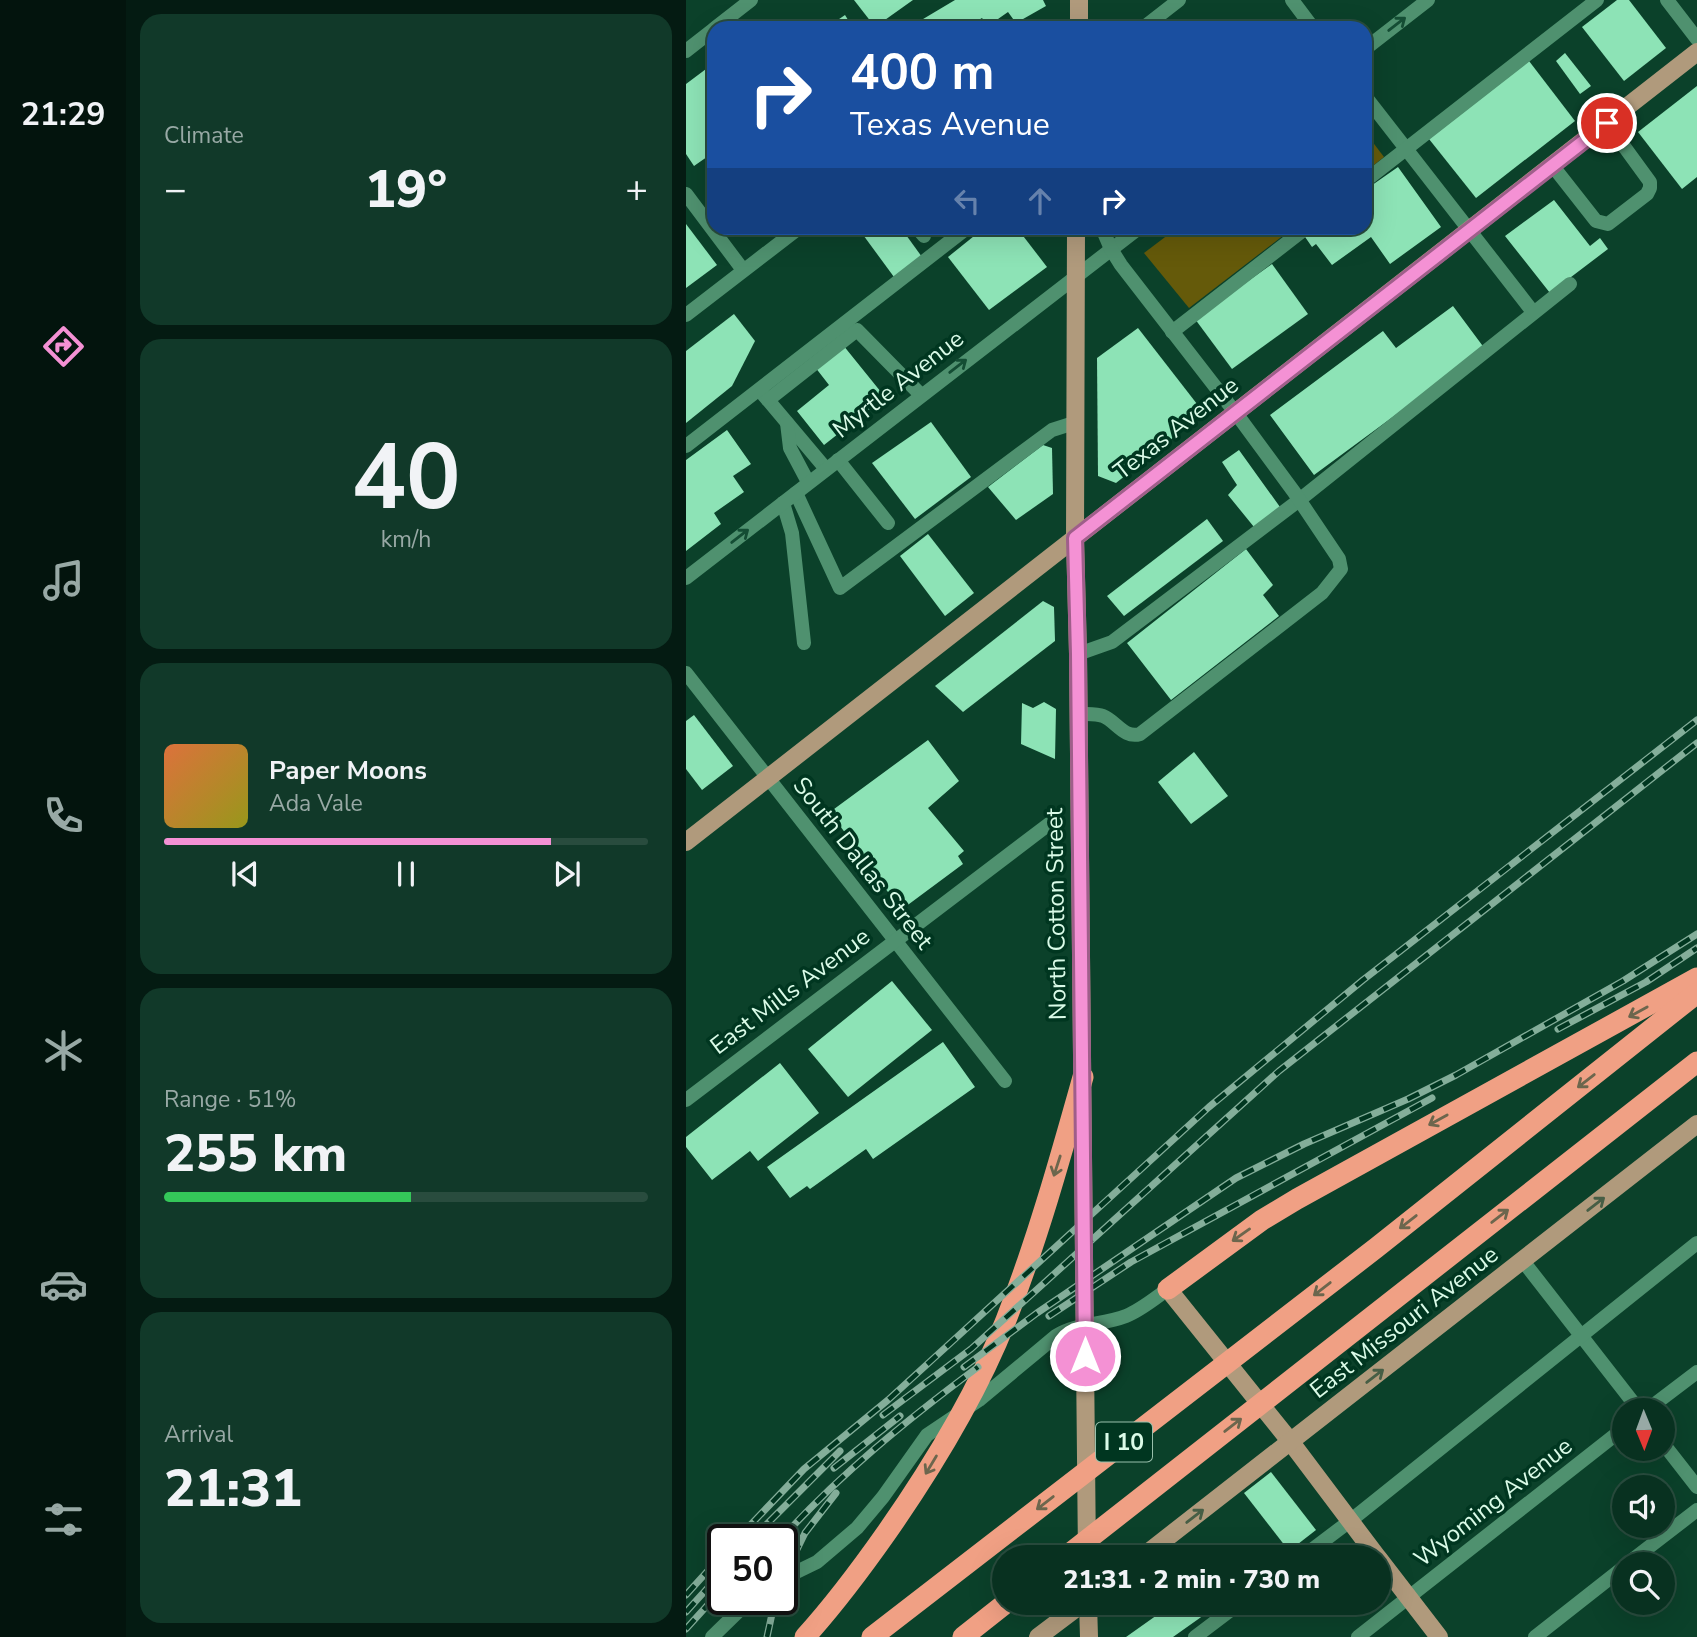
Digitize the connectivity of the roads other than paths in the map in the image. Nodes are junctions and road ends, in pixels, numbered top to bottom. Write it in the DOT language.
graph roads {
  1 [pos="751,0"];
  2 [pos="1079,0"];
  3 [pos="1179,0"];
  4 [pos="1292,0"];
  5 [pos="1428,0"];
  6 [pos="1597,0"];
  7 [pos="1667,0"];
  8 [pos="734,5"];
  9 [pos="721,21"];
  10 [pos="1075,21"];
  11 [pos="1152,21"];
  12 [pos="1308,21"];
  13 [pos="707,34"];
  14 [pos="1697,39"];
  15 [pos="1372,44"];
  16 [pos="686,51"];
  17 [pos="1697,52"];
  18 [pos="1372,105"];
  19 [pos="1607,123"];
  20 [pos="1406,149"];
  21 [pos="1552,165"];
  22 [pos="1372,176"];
  23 [pos="686,194"];
  24 [pos="707,222"];
  25 [pos="1470,230"];
  26 [pos="717,235"];
  27 [pos="790,235"];
  28 [pos="958,235"];
  29 [pos="1076,235"];
  30 [pos="1105,235"];
  31 [pos="1130,235"];
  32 [pos="1297,235"];
  33 [pos="1111,249"];
  34 [pos="743,270"];
  35 [pos="1074,277"];
  36 [pos="1570,285"];
  37 [pos="1533,312"];
  38 [pos="686,315"];
  39 [pos="1172,332"];
  40 [pos="763,395"];
  41 [pos="921,395"];
  42 [pos="1235,413"];
  43 [pos="787,423"];
  44 [pos="1074,423"];
  45 [pos="686,446"];
  46 [pos="838,460"];
  47 [pos="826,469"];
  48 [pos="808,482"];
  49 [pos="796,493"];
  50 [pos="1298,501"];
  51 [pos="783,503"];
  52 [pos="888,523"];
  53 [pos="1075,538"];
  54 [pos="686,578"];
  55 [pos="804,643"];
  56 [pos="1078,654"];
  57 [pos="686,673"];
  58 [pos="1079,714"];
  59 [pos="768,778"];
  60 [pos="1057,818"];
  61 [pos="686,842"];
  62 [pos="894,941"];
  63 [pos="1697,978"];
  64 [pos="1697,993"];
  65 [pos="1697,1062"];
  66 [pos="1083,1077"];
  67 [pos="1005,1081"];
  68 [pos="686,1100"];
  69 [pos="1697,1124"];
  70 [pos="1697,1243"];
  71 [pos="1523,1261"];
  72 [pos="1168,1289"];
  73 [pos="1580,1335"];
  74 [pos="1697,1372"];
  75 [pos="1630,1398"];
  76 [pos="1663,1398"];
  77 [pos="1612,1438"];
  78 [pos="1290,1441"];
  79 [pos="1675,1459"];
  80 [pos="1697,1487"];
  81 [pos="1697,1510"];
  82 [pos="1350,1521"];
  83 [pos="1081,1545"];
  84 [pos="1087,1545"];
  85 [pos="1158,1545"];
  86 [pos="1318,1545"];
  87 [pos="1368,1545"];
  88 [pos="1644,1552"];
  89 [pos="798,1572"];
  90 [pos="1391,1575"];
  91 [pos="1612,1577"];
  92 [pos="1408,1598"];
  93 [pos="992,1614"];
  94 [pos="735,1615"];
  95 [pos="1068,1615"];
  96 [pos="1086,1615"];
  97 [pos="1224,1615"];
  98 [pos="712,1637"];
  99 [pos="805,1637"];
  100 [pos="872,1637"];
  101 [pos="963,1637"];
  102 [pos="1038,1637"];
  103 [pos="1088,1637"];
  104 [pos="1195,1637"];
  105 [pos="1358,1637"];
  106 [pos="1439,1637"];
  107 [pos="1535,1637"];
  1 -- 8 [label="street"];
  2 -- 10 [label="main road"];
  3 -- 11 [label="street"];
  4 -- 12 [label="street"];
  15 -- 5 [label="street, one-way"];
  6 -- 20 [label="street"];
  7 -- 14 [label="street"];
  8 -- 9 [label="street"];
  13 -- 16 [label="street"];
  17 -- 19 [label="main road, Texas Avenue"];
  18 -- 20 [label="street"];
  19 -- 21 [label="main road, Texas Avenue"];
  19 -- 21 [label="street"];
  20 -- 22 [label="street"];
  20 -- 25 [label="street"];
  21 -- 25 [label="main road, Texas Avenue"];
  23 -- 24 [label="street"];
  25 -- 37 [label="street"];
  25 -- 42 [label="main road, Texas Avenue"];
  26 -- 34 [label="street"];
  27 -- 34 [label="street"];
  28 -- 40 [label="street"];
  29 -- 35 [label="main road, North Cotton Street"];
  30 -- 33 [label="street"];
  31 -- 33 [label="street, Myrtle Avenue"];
  32 -- 39 [label="street"];
  33 -- 35 [label="street, Myrtle Avenue"];
  33 -- 39 [label="street"];
  34 -- 38 [label="street"];
  41 -- 35 [label="street, Myrtle Avenue, one-way"];
  35 -- 44 [label="main road, North Cotton Street"];
  36 -- 37 [label="street"];
  37 -- 50 [label="street"];
  39 -- 42 [label="street"];
  40 -- 41 [label="street"];
  40 -- 43 [label="street"];
  40 -- 45 [label="street"];
  41 -- 46 [label="street, Myrtle Avenue"];
  42 -- 50 [label="street"];
  42 -- 53 [label="main road, Texas Avenue"];
  43 -- 47 [label="street"];
  43 -- 48 [label="street"];
  44 -- 49 [label="street"];
  44 -- 53 [label="main road, North Cotton Street"];
  46 -- 47 [label="street, Myrtle Avenue"];
  46 -- 52 [label="street"];
  47 -- 48 [label="street, Myrtle Avenue"];
  48 -- 49 [label="street, Myrtle Avenue"];
  49 -- 51 [label="street, Myrtle Avenue"];
  50 -- 56 [label="street"];
  50 -- 58 [label="street"];
  54 -- 51 [label="street, Myrtle Avenue, one-way"];
  51 -- 55 [label="street"];
  53 -- 56 [label="main road, North Cotton Street"];
  53 -- 59 [label="main road, Texas Avenue"];
  56 -- 58 [label="main road, North Cotton Street"];
  57 -- 59 [label="street, South Dallas Street"];
  58 -- 66 [label="main road, North Cotton Street"];
  59 -- 61 [label="main road, Texas Avenue"];
  59 -- 62 [label="street, South Dallas Street"];
  60 -- 62 [label="street, East Mills Avenue"];
  62 -- 67 [label="street, South Dallas Street"];
  62 -- 68 [label="street, East Mills Avenue"];
  63 -- 72 [label="highway, one-way"];
  64 -- 100 [label="highway, I 10, one-way"];
  83 -- 65 [label="highway, I 10, one-way"];
  66 -- 84 [label="main road, North Cotton Street"];
  66 -- 99 [label="highway, one-way"];
  71 -- 69 [label="main road, East Missouri Avenue, one-way"];
  70 -- 73 [label="street"];
  71 -- 73 [label="street"];
  78 -- 71 [label="main road, East Missouri Avenue, one-way"];
  72 -- 78 [label="main road"];
  72 -- 89 [label="street"];
  73 -- 75 [label="street"];
  73 -- 82 [label="street"];
  74 -- 76 [label="street"];
  77 -- 92 [label="street, Wyoming Avenue"];
  78 -- 82 [label="main road"];
  85 -- 78 [label="main road, East Missouri Avenue, one-way"];
  79 -- 80 [label="street"];
  81 -- 88 [label="street"];
  82 -- 86 [label="street"];
  82 -- 87 [label="main road"];
  90 -- 92 [label="main road"];
  91 -- 107 [label="street"];
  92 -- 105 [label="street, Wyoming Avenue"];
  92 -- 106 [label="main road"];
  93 -- 101 [label="highway"];
  94 -- 98 [label="street"];
  95 -- 102 [label="main road"];
  96 -- 103 [label="main road"];
  97 -- 104 [label="street"];
}
